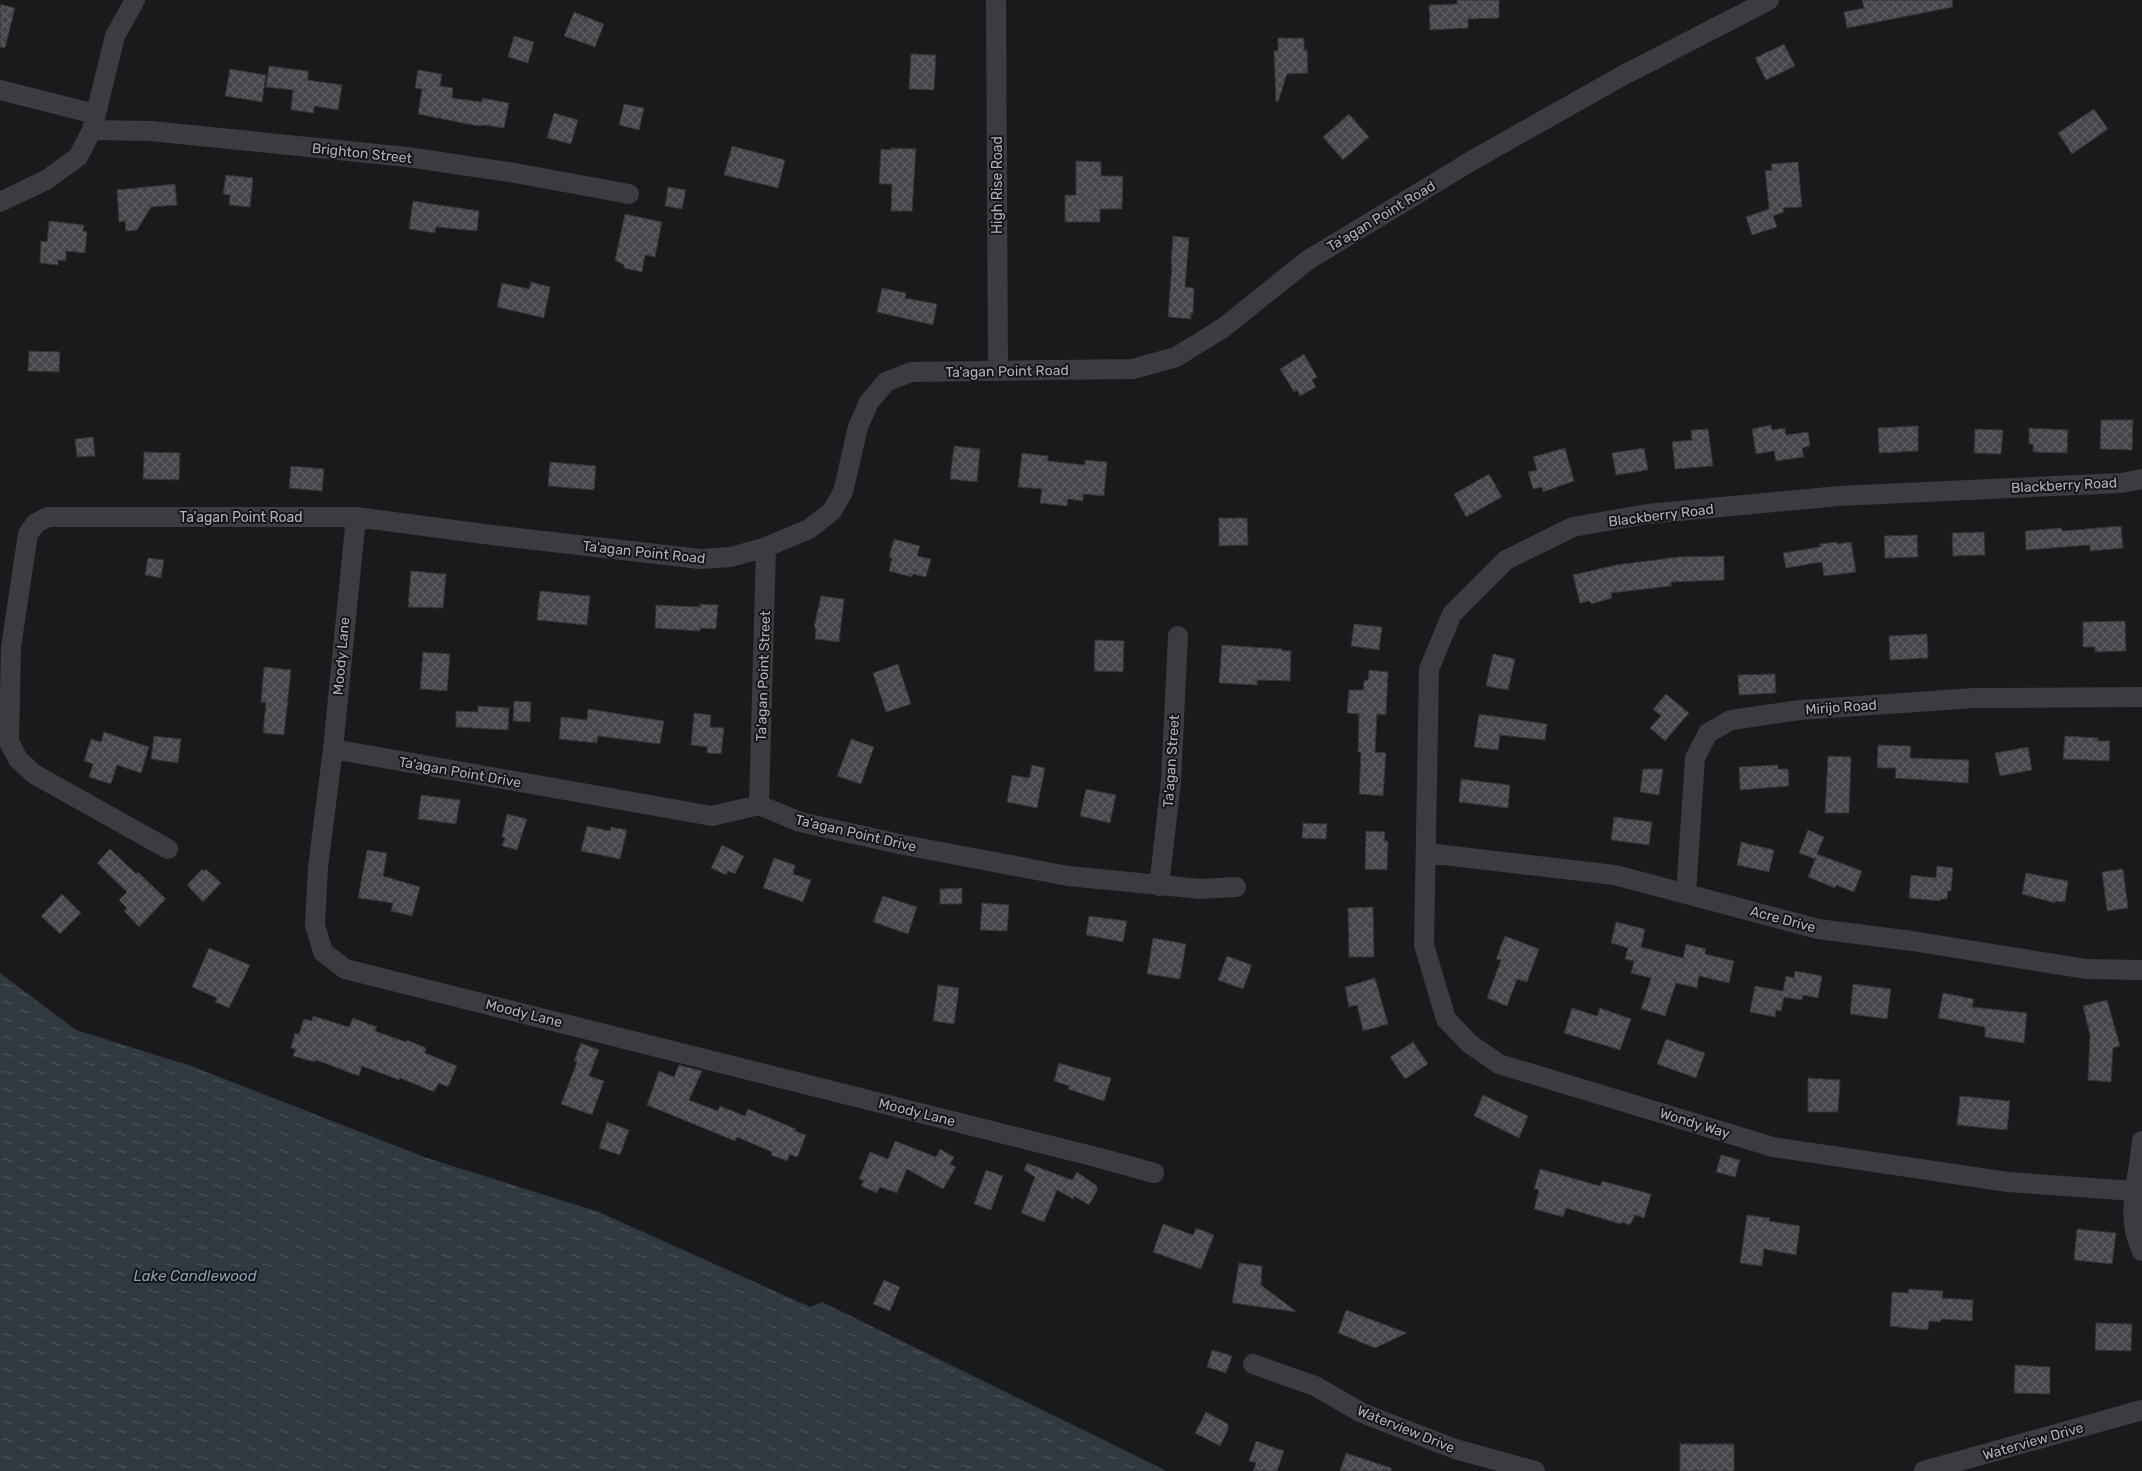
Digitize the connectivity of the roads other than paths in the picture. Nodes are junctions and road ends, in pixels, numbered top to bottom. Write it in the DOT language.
graph roads {
  1 [pos="135,0"];
  2 [pos="996,0"];
  3 [pos="1769,0"];
  4 [pos="0,90"];
  5 [pos="93,122"];
  6 [pos="629,194"];
  7 [pos="0,202"];
  8 [pos="998,371"];
  9 [pos="2142,479"];
  10 [pos="356,517"];
  11 [pos="766,548"];
  12 [pos="1178,636"];
  13 [pos="2142,697"];
  14 [pos="333,749"];
  15 [pos="759,805"];
  16 [pos="168,849"];
  17 [pos="1427,853"];
  18 [pos="1159,886"];
  19 [pos="1236,887"];
  20 [pos="1686,894"];
  21 [pos="2142,970"];
  22 [pos="2142,1141"];
  23 [pos="1154,1173"];
  24 [pos="2138,1190"];
  25 [pos="2142,1251"];
  26 [pos="1253,1364"];
  27 [pos="2142,1410"];
  28 [pos="1535,1471"];
  29 [pos="1924,1471"];
  1 -- 5 [label="street"];
  2 -- 8 [label="street, High Rise Road"];
  3 -- 8 [label="street, Ta'agan Point Road"];
  4 -- 5 [label="street, Brighton Street"];
  5 -- 6 [label="street, Brighton Street"];
  5 -- 7 [label="street"];
  8 -- 11 [label="street, Ta'agan Point Road"];
  9 -- 17 [label="street, Blackberry Road"];
  10 -- 11 [label="street, Ta'agan Point Road"];
  10 -- 14 [label="street, Moody Lane"];
  10 -- 16 [label="street, Ta'agan Point Road"];
  11 -- 15 [label="street, Ta'agan Point Street"];
  12 -- 18 [label="street, Ta'agan Street"];
  13 -- 20 [label="street, Mirijo Road"];
  14 -- 15 [label="street, Ta'agan Point Drive"];
  14 -- 23 [label="street, Moody Lane"];
  15 -- 18 [label="street, Ta'agan Point Drive"];
  17 -- 20 [label="street, Acre Drive"];
  17 -- 24 [label="street, Wondy Way"];
  18 -- 19 [label="street, Ta'agan Point Drive"];
  20 -- 21 [label="street, Acre Drive"];
  22 -- 24 [label="street"];
  24 -- 25 [label="street"];
  26 -- 28 [label="street, Waterview Drive"];
  27 -- 29 [label="street, Waterview Drive"];
}
